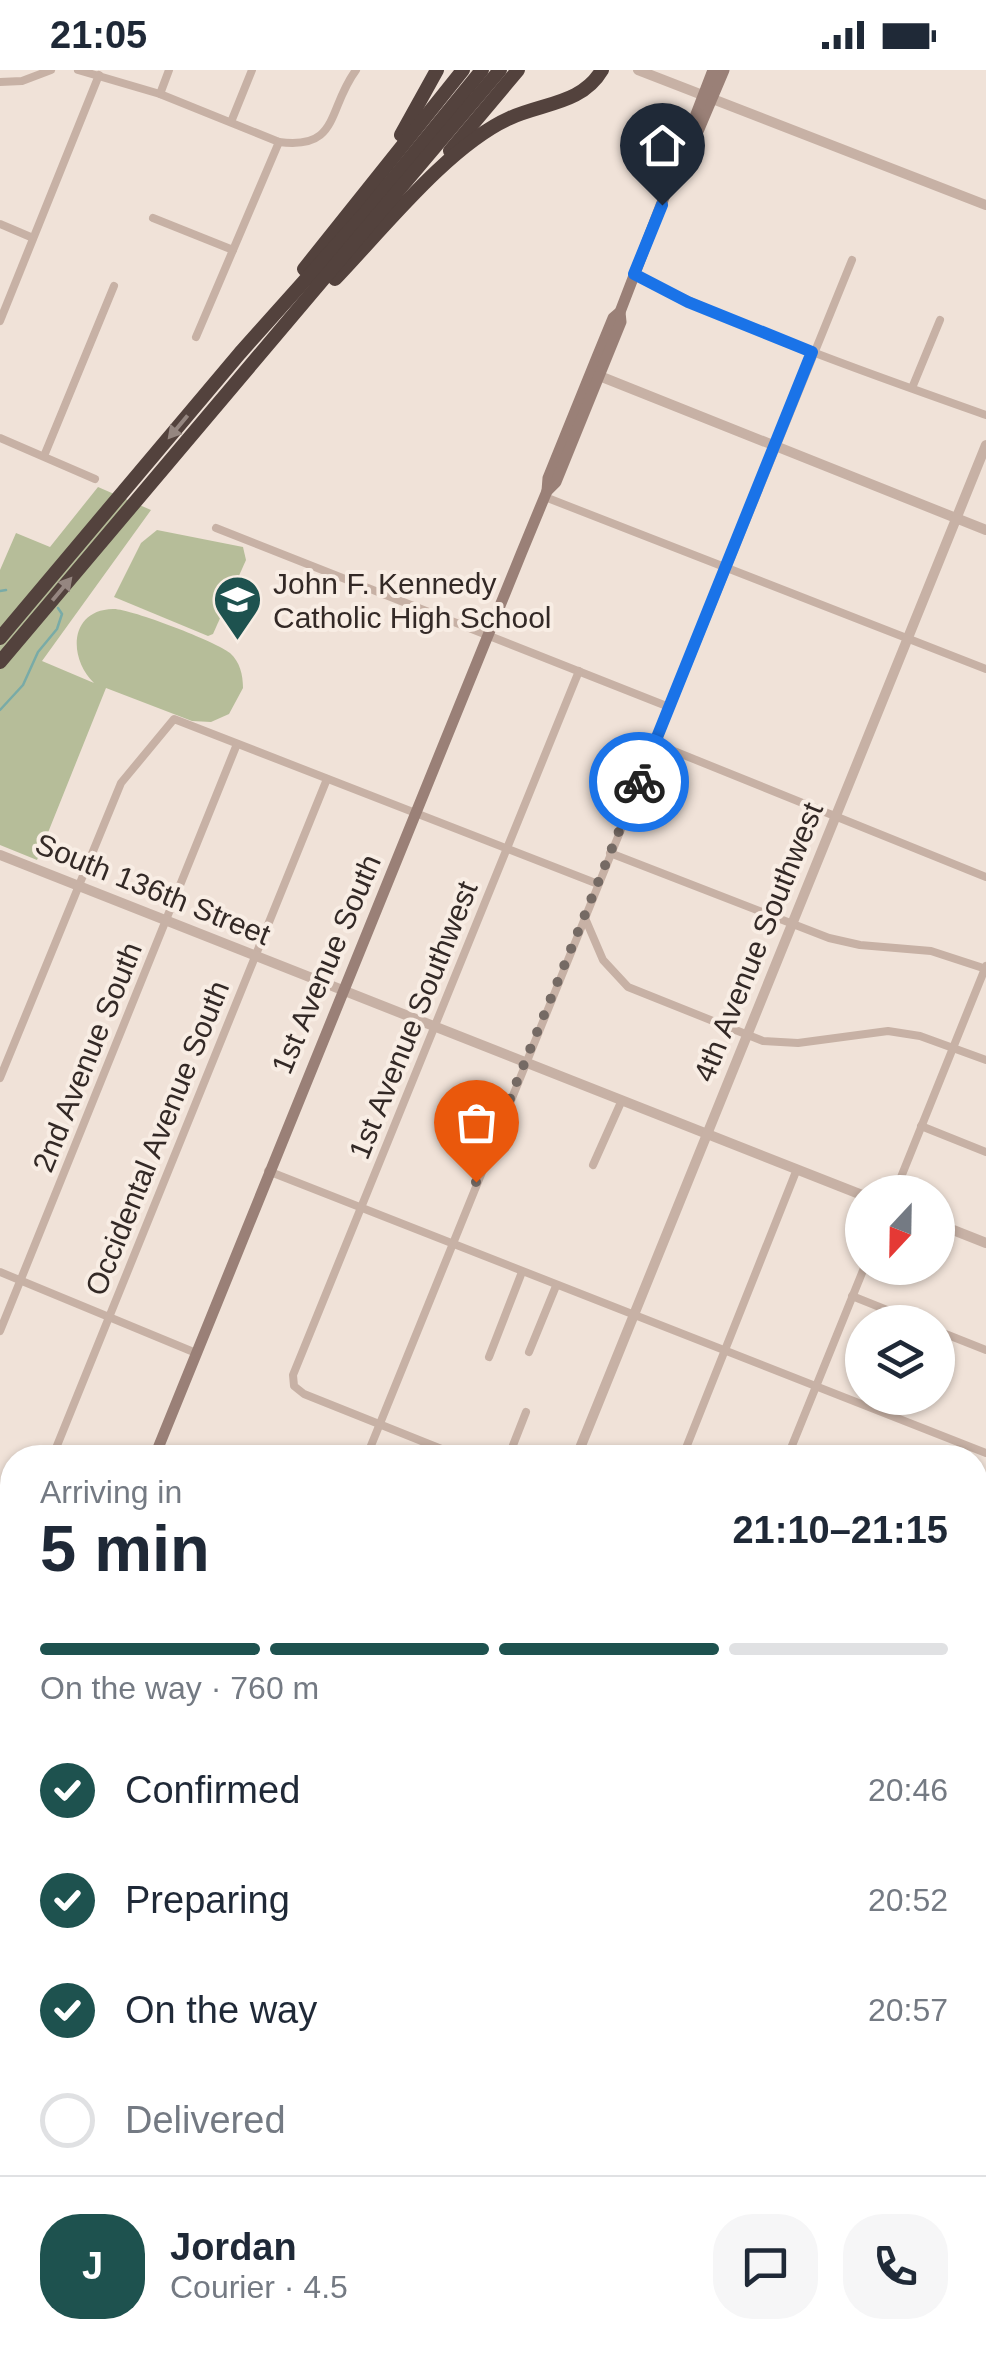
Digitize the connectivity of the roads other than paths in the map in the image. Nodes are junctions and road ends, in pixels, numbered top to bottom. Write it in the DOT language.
graph roads {
  1 [pos="51,70"];
  2 [pos="78,70"];
  3 [pos="169,70"];
  4 [pos="252,70"];
  5 [pos="356,70"];
  6 [pos="436,70"];
  7 [pos="463,70"];
  8 [pos="482,70"];
  9 [pos="500,70"];
  10 [pos="518,70"];
  11 [pos="602,70"];
  12 [pos="638,70"];
  13 [pos="713,70"];
  14 [pos="724,70"];
  15 [pos="98,73"];
  16 [pos="0,82"];
  17 [pos="160,94"];
  18 [pos="707,96"];
  19 [pos="231,122"];
  20 [pos="279,142"];
  21 [pos="370,186"];
  22 [pos="986,205"];
  23 [pos="402,209"];
  24 [pos="154,218"];
  25 [pos="0,224"];
  26 [pos="33,238"];
  27 [pos="233,250"];
  28 [pos="852,260"];
  29 [pos="634,274"];
  30 [pos="114,286"];
  31 [pos="0,320"];
  32 [pos="940,320"];
  33 [pos="196,337"];
  34 [pos="240,352"];
  35 [pos="812,352"];
  36 [pos="594,374"];
  37 [pos="912,388"];
  38 [pos="225,396"];
  39 [pos="986,415"];
  40 [pos="0,438"];
  41 [pos="986,445"];
  42 [pos="775,446"];
  43 [pos="44,456"];
  44 [pos="95,478"];
  45 [pos="546,494"];
  46 [pos="956,518"];
  47 [pos="216,528"];
  48 [pos="986,530"];
  49 [pos="726,568"];
  50 [pos="488,634"];
  51 [pos="0,638"];
  52 [pos="907,640"];
  53 [pos="0,662"];
  54 [pos="986,669"];
  55 [pos="579,671"];
  56 [pos="669,708"];
  57 [pos="654,743"];
  58 [pos="237,744"];
  59 [pos="327,779"];
  60 [pos="415,813"];
  61 [pos="836,818"];
  62 [pos="507,848"];
  63 [pos="610,854"];
  64 [pos="0,855"];
  65 [pos="986,877"];
  66 [pos="598,884"];
  67 [pos="78,886"];
  68 [pos="585,918"];
  69 [pos="166,921"];
  70 [pos="793,924"];
  71 [pos="254,956"];
  72 [pos="986,968"];
  73 [pos="344,992"];
  74 [pos="434,1027"];
  75 [pos="746,1034"];
  76 [pos="952,1046"];
  77 [pos="986,1060"];
  78 [pos="525,1062"];
  79 [pos="0,1078"];
  80 [pos="622,1100"];
  81 [pos="921,1126"];
  82 [pos="707,1133"];
  83 [pos="986,1152"];
  84 [pos="594,1165"];
  85 [pos="797,1169"];
  86 [pos="268,1171"];
  87 [pos="902,1175"];
  88 [pos="845,1188"];
  89 [pos="361,1208"];
  90 [pos="955,1231"];
  91 [pos="451,1244"];
  92 [pos="986,1244"];
  93 [pos="0,1272"];
  94 [pos="522,1272"];
  95 [pos="20,1280"];
  96 [pos="857,1285"];
  97 [pos="556,1286"];
  98 [pos="852,1296"];
  99 [pos="874,1305"];
  100 [pos="633,1316"];
  101 [pos="110,1318"];
  102 [pos="0,1331"];
  103 [pos="955,1338"];
  104 [pos="986,1350"];
  105 [pos="530,1352"];
  106 [pos="725,1352"];
  107 [pos="196,1353"];
  108 [pos="489,1357"];
  109 [pos="816,1387"];
  110 [pos="526,1412"];
  111 [pos="379,1424"];
  112 [pos="57,1445"];
  113 [pos="159,1445"];
  114 [pos="371,1445"];
  115 [pos="432,1445"];
  116 [pos="513,1445"];
  117 [pos="581,1445"];
  118 [pos="687,1445"];
  119 [pos="792,1445"];
  120 [pos="965,1445"];
  1 -- 16 [label="street"];
  2 -- 15 [label="street"];
  3 -- 17 [label="street"];
  4 -- 19 [label="street"];
  5 -- 20 [label="street"];
  6 -- 21 [label="highway"];
  7 -- 21 [label="highway"];
  8 -- 34 [label="highway"];
  9 -- 38 [label="highway"];
  10 -- 23 [label="highway"];
  11 -- 23 [label="highway"];
  12 -- 18 [label="street"];
  13 -- 18 [label="main road, 1st Avenue South"];
  14 -- 18 [label="main road, 1st Avenue South"];
  15 -- 17 [label="street"];
  15 -- 26 [label="street"];
  17 -- 19 [label="street"];
  18 -- 22 [label="street"];
  18 -- 29 [label="main road, 1st Avenue South"];
  19 -- 20 [label="street"];
  20 -- 27 [label="street"];
  21 -- 34 [label="highway"];
  23 -- 38 [label="highway"];
  24 -- 27 [label="street"];
  25 -- 26 [label="street"];
  26 -- 31 [label="street"];
  27 -- 33 [label="street"];
  28 -- 35 [label="street"];
  29 -- 35 [label="street"];
  29 -- 36 [label="main road, 1st Avenue South"];
  30 -- 43 [label="street"];
  32 -- 37 [label="street"];
  34 -- 51 [label="highway, one-way"];
  35 -- 37 [label="street"];
  35 -- 42 [label="street"];
  36 -- 42 [label="street"];
  36 -- 45 [label="main road, 1st Avenue South"];
  37 -- 39 [label="street"];
  53 -- 38 [label="highway, one-way"];
  40 -- 43 [label="street"];
  41 -- 46 [label="street, 4th Avenue Southwest"];
  42 -- 46 [label="street"];
  42 -- 49 [label="street"];
  43 -- 44 [label="street"];
  45 -- 49 [label="street"];
  45 -- 50 [label="main road, 1st Avenue South"];
  46 -- 48 [label="street"];
  46 -- 52 [label="street, 4th Avenue Southwest"];
  47 -- 50 [label="street"];
  49 -- 52 [label="street"];
  49 -- 56 [label="street"];
  50 -- 55 [label="street"];
  50 -- 60 [label="main road, 1st Avenue South"];
  52 -- 54 [label="street"];
  52 -- 61 [label="street, 4th Avenue Southwest"];
  55 -- 56 [label="street"];
  55 -- 62 [label="street, 1st Avenue Southwest"];
  56 -- 57 [label="street"];
  57 -- 61 [label="street"];
  57 -- 63 [label="street"];
  58 -- 59 [label="street"];
  58 -- 67 [label="street"];
  58 -- 69 [label="street, 2nd Avenue South"];
  59 -- 60 [label="street"];
  59 -- 71 [label="street, Occidental Avenue South"];
  60 -- 62 [label="street"];
  60 -- 73 [label="main road, 1st Avenue South"];
  61 -- 65 [label="street"];
  61 -- 70 [label="street, 4th Avenue Southwest"];
  62 -- 66 [label="street"];
  62 -- 74 [label="street, 1st Avenue Southwest"];
  63 -- 66 [label="street"];
  63 -- 70 [label="street"];
  64 -- 67 [label="street, South 136th Street"];
  66 -- 68 [label="street"];
  67 -- 69 [label="street, South 136th Street"];
  67 -- 79 [label="street"];
  68 -- 75 [label="street"];
  68 -- 78 [label="street"];
  69 -- 71 [label="street, South 136th Street"];
  69 -- 95 [label="street, 2nd Avenue South"];
  70 -- 72 [label="street"];
  70 -- 75 [label="street, 4th Avenue Southwest"];
  71 -- 73 [label="street, South 136th Street"];
  71 -- 101 [label="street, Occidental Avenue South"];
  72 -- 76 [label="street"];
  73 -- 74 [label="street, South 136th Street"];
  73 -- 86 [label="main road, 1st Avenue South"];
  74 -- 78 [label="street, South 136th Street"];
  74 -- 89 [label="street, 1st Avenue Southwest"];
  75 -- 76 [label="street"];
  75 -- 82 [label="street, 4th Avenue Southwest"];
  76 -- 77 [label="street"];
  76 -- 81 [label="street"];
  78 -- 80 [label="street, South 136th Street"];
  78 -- 91 [label="street"];
  80 -- 82 [label="street, South 136th Street"];
  80 -- 84 [label="street"];
  81 -- 83 [label="street"];
  81 -- 87 [label="street"];
  82 -- 85 [label="street, South 136th Street"];
  82 -- 100 [label="street, 4th Avenue Southwest"];
  85 -- 88 [label="street, South 136th Street"];
  85 -- 106 [label="street"];
  86 -- 89 [label="street"];
  86 -- 107 [label="main road, 1st Avenue South"];
  89 -- 91 [label="street"];
  89 -- 111 [label="street, 1st Avenue Southwest"];
  90 -- 92 [label="street"];
  91 -- 94 [label="street"];
  91 -- 111 [label="street"];
  93 -- 95 [label="street"];
  94 -- 97 [label="street"];
  94 -- 108 [label="street"];
  95 -- 101 [label="street"];
  95 -- 102 [label="street, 2nd Avenue South"];
  96 -- 98 [label="street"];
  97 -- 100 [label="street"];
  97 -- 105 [label="street"];
  98 -- 99 [label="street"];
  98 -- 109 [label="street"];
  100 -- 106 [label="street"];
  100 -- 117 [label="street, 4th Avenue Southwest"];
  101 -- 107 [label="street"];
  101 -- 112 [label="street, Occidental Avenue South"];
  103 -- 104 [label="street"];
  106 -- 109 [label="street"];
  106 -- 118 [label="street"];
  107 -- 113 [label="main road, 1st Avenue South"];
  109 -- 119 [label="street"];
  109 -- 120 [label="street"];
  110 -- 116 [label="street"];
  111 -- 114 [label="street"];
  111 -- 115 [label="street"];
}
